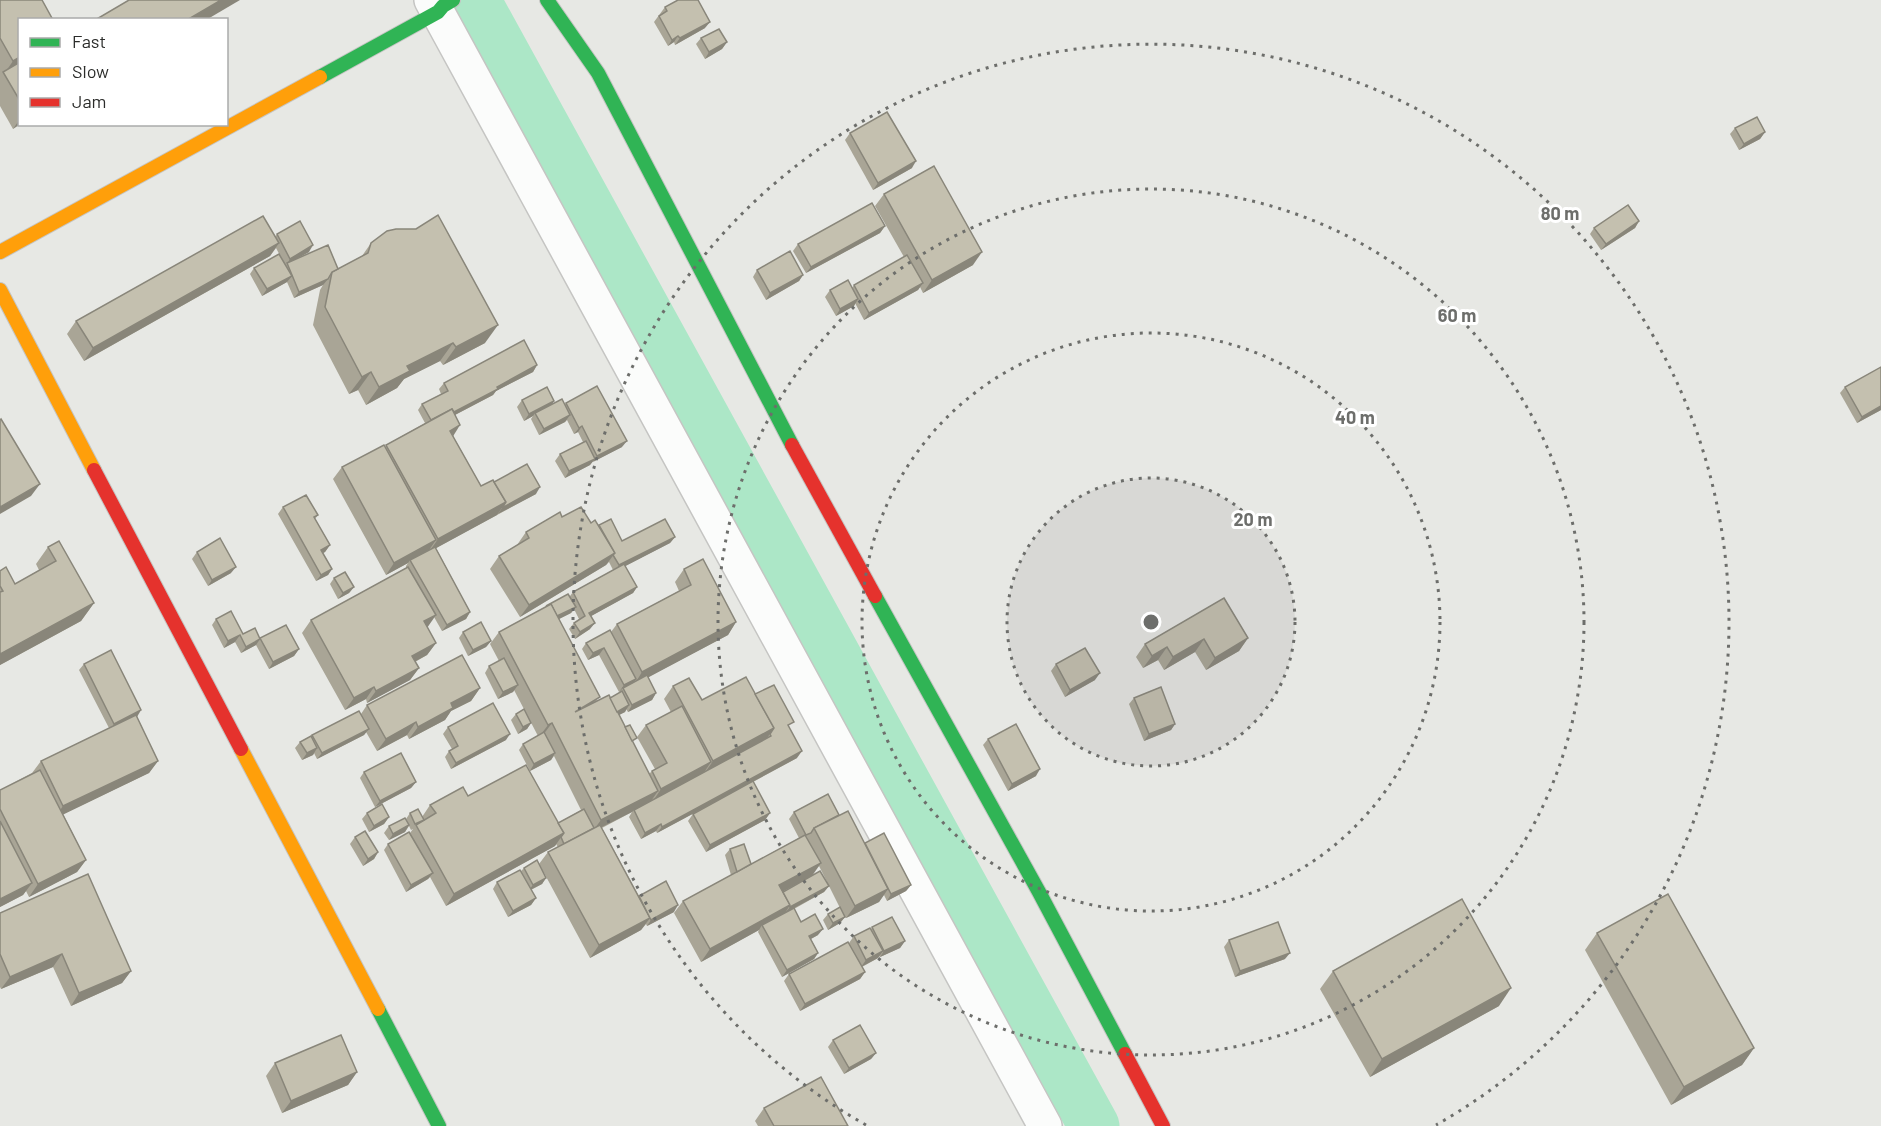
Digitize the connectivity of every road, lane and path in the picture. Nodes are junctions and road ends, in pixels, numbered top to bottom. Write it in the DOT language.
graph roads {
  1 [pos="547,0"];
  2 [pos="441,5"];
  3 [pos="228,124"];
  4 [pos="225,126"];
  5 [pos="0,252"];
  6 [pos="0,290"];
  7 [pos="439,1126"];
  8 [pos="1045,1126"];
  9 [pos="1163,1126"];
  1 -- 9 [label="street"];
  2 -- 3 [label="street"];
  2 -- 8 [label="street"];
  4 -- 5 [label="street"];
  6 -- 7 [label="street"];
}
